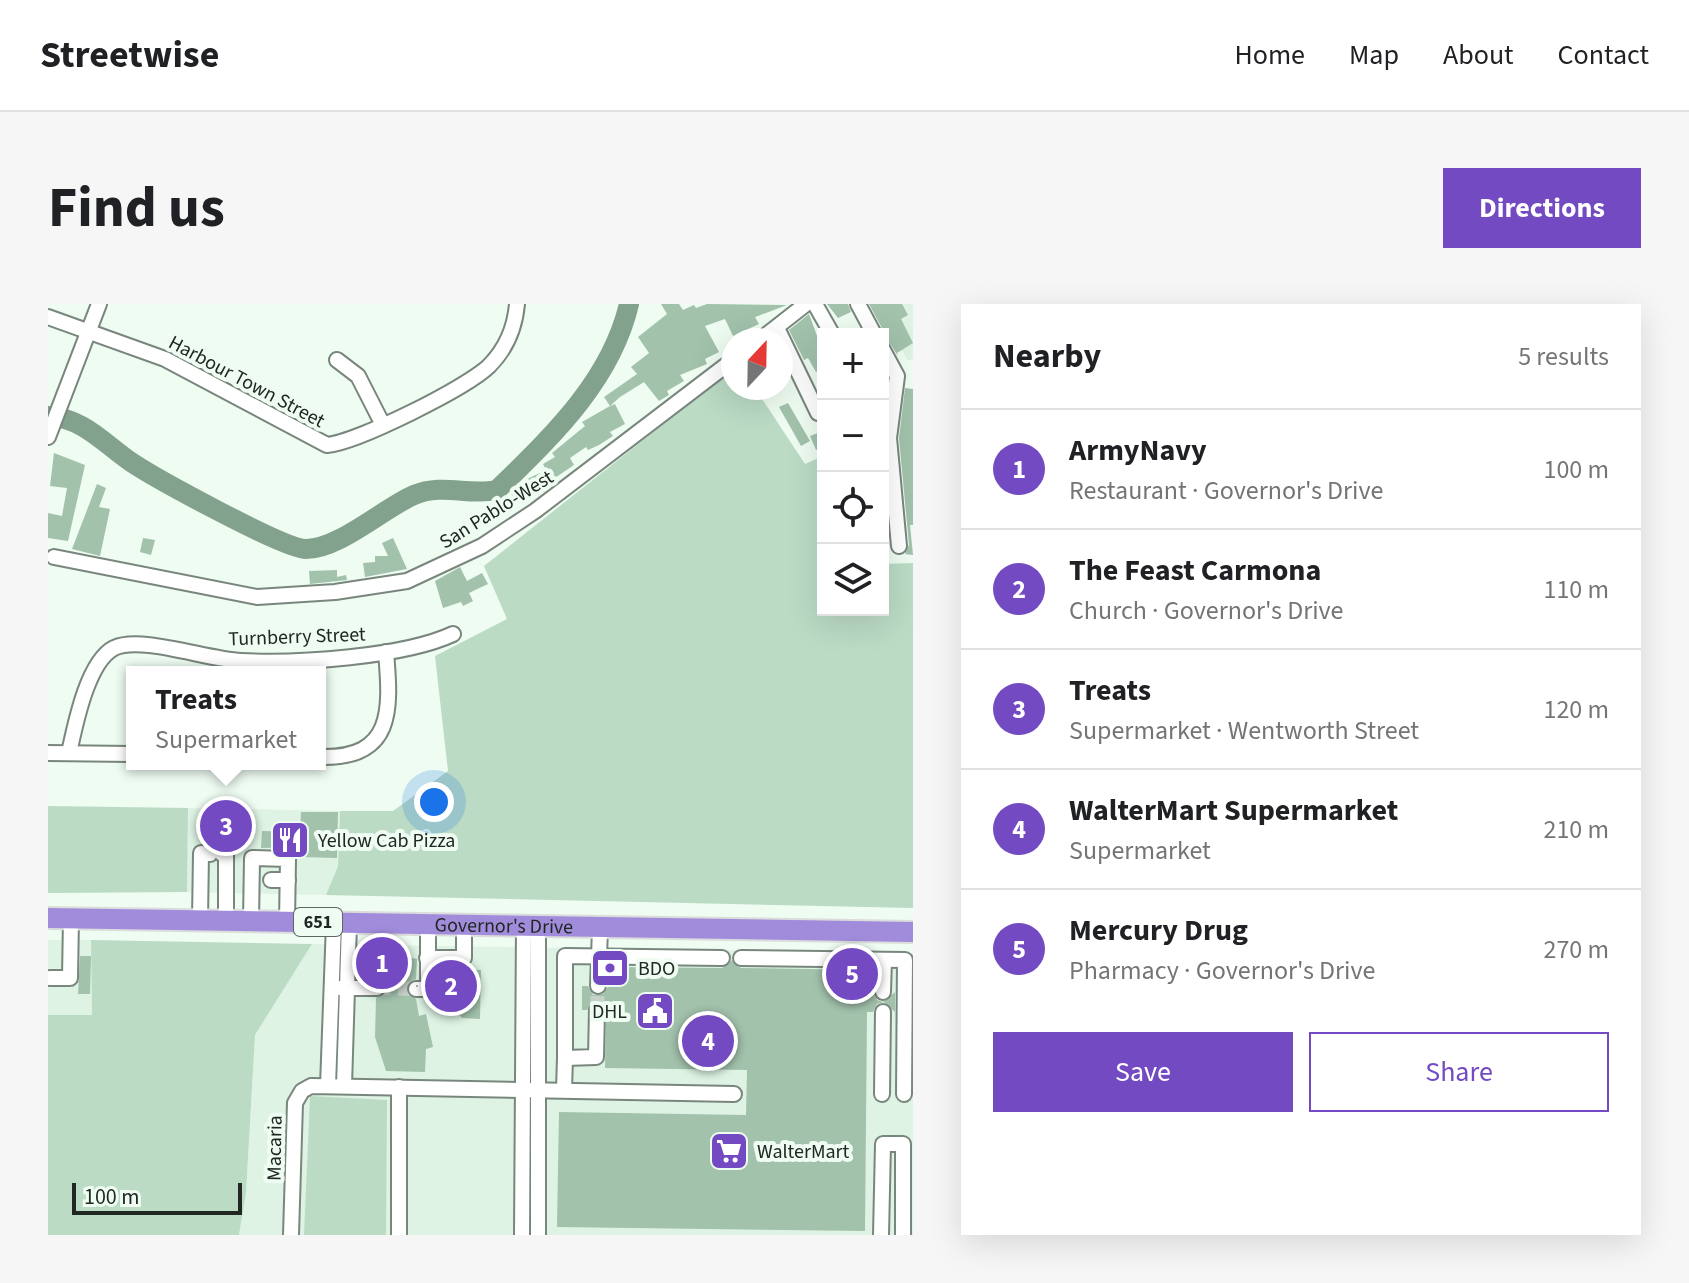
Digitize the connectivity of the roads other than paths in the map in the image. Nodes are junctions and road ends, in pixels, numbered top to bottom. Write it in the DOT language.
graph roads {
  1 [pos="99,304"];
  2 [pos="517,304"];
  3 [pos="806,304"];
  4 [pos="815,304"];
  5 [pos="858,304"];
  6 [pos="48,317"];
  7 [pos="88,328"];
  8 [pos="777,328"];
  9 [pos="829,328"];
  10 [pos="871,328"];
  11 [pos="337,360"];
  12 [pos="793,361"];
  13 [pos="889,361"];
  14 [pos="721,369"];
  15 [pos="817,411"];
  16 [pos="889,417"];
  17 [pos="383,425"];
  18 [pos="48,437"];
  19 [pos="889,459"];
  20 [pos="899,546"];
  21 [pos="54,557"];
  22 [pos="453,634"];
  23 [pos="386,652"];
  24 [pos="48,753"];
  25 [pos="69,753"];
  26 [pos="126,754"];
  27 [pos="326,757"];
  28 [pos="260,879"];
  29 [pos="288,880"];
  30 [pos="48,918"];
  31 [pos="71,918"];
  32 [pos="200,920"];
  33 [pos="226,921"];
  34 [pos="251,921"];
  35 [pos="287,922"];
  36 [pos="341,923"];
  37 [pos="428,924"];
  38 [pos="464,925"];
  39 [pos="531,926"];
  40 [pos="594,927"];
  41 [pos="913,932"];
  42 [pos="594,956"];
  43 [pos="427,958"];
  44 [pos="722,958"];
  45 [pos="741,958"];
  46 [pos="884,960"];
  47 [pos="50,978"];
  48 [pos="598,986"];
  49 [pos="416,987"];
  50 [pos="339,988"];
  51 [pos="377,988"];
  52 [pos="883,992"];
  53 [pos="597,1010"];
  54 [pos="883,1012"];
  55 [pos="565,1058"];
  56 [pos="882,1070"];
  57 [pos="904,1071"];
  58 [pos="328,1086"];
  59 [pos="344,1086"];
  60 [pos="399,1087"];
  61 [pos="528,1090"];
  62 [pos="564,1090"];
  63 [pos="734,1094"];
  64 [pos="882,1094"];
  65 [pos="904,1094"];
  66 [pos="291,1235"];
  67 [pos="399,1235"];
  68 [pos="522,1235"];
  69 [pos="538,1235"];
  70 [pos="881,1235"];
  71 [pos="903,1235"];
  1 -- 7 [label="street"];
  2 -- 17 [label="street, Harbour Town Street"];
  3 -- 8 [label="street"];
  4 -- 9 [label="street"];
  5 -- 10 [label="street"];
  6 -- 7 [label="street, Harbour Town Street"];
  7 -- 17 [label="street, Harbour Town Street"];
  7 -- 18 [label="street"];
  11 -- 17 [label="street"];
  12 -- 15 [label="street"];
  13 -- 16 [label="street"];
  14 -- 21 [label="street, San Pablo-West"];
  19 -- 20 [label="street"];
  22 -- 23 [label="street, Turnberry Street"];
  23 -- 25 [label="street, Turnberry Street"];
  23 -- 27 [label="street"];
  24 -- 25 [label="street"];
  25 -- 26 [label="street"];
  28 -- 29 [label="street"];
  28 -- 29 [label="street"];
  28 -- 34 [label="street"];
  29 -- 35 [label="street"];
  30 -- 31 [label="highway, Governor's Drive / 651"];
  31 -- 32 [label="highway, Governor's Drive / 651"];
  31 -- 47 [label="street"];
  32 -- 33 [label="highway, Governor's Drive / 651"];
  32 -- 33 [label="street"];
  33 -- 34 [label="highway, Governor's Drive / 651"];
  34 -- 35 [label="highway, Governor's Drive / 651"];
  35 -- 36 [label="highway, Governor's Drive / 651"];
  36 -- 37 [label="highway, Governor's Drive / 651"];
  36 -- 50 [label="street"];
  37 -- 38 [label="highway, Governor's Drive / 651"];
  37 -- 43 [label="street"];
  38 -- 39 [label="highway, Governor's Drive / 651"];
  38 -- 43 [label="street"];
  39 -- 40 [label="highway, Governor's Drive / 651"];
  39 -- 61 [label="street"];
  40 -- 41 [label="highway, Governor's Drive / 651"];
  40 -- 42 [label="street"];
  42 -- 44 [label="street"];
  42 -- 48 [label="street"];
  42 -- 55 [label="street"];
  43 -- 49 [label="street"];
  45 -- 46 [label="street"];
  46 -- 52 [label="street"];
  46 -- 57 [label="street"];
  50 -- 51 [label="street"];
  50 -- 58 [label="street"];
  50 -- 59 [label="street"];
  53 -- 55 [label="street"];
  54 -- 56 [label="street"];
  55 -- 62 [label="street"];
  56 -- 57 [label="street"];
  56 -- 64 [label="street"];
  57 -- 65 [label="street"];
  58 -- 59 [label="street"];
  58 -- 66 [label="street, Macaria"];
  59 -- 60 [label="street"];
  60 -- 61 [label="street"];
  60 -- 67 [label="street"];
  61 -- 62 [label="street"];
  61 -- 68 [label="street"];
  61 -- 69 [label="street"];
  62 -- 63 [label="street"];
  70 -- 71 [label="street"];
}
